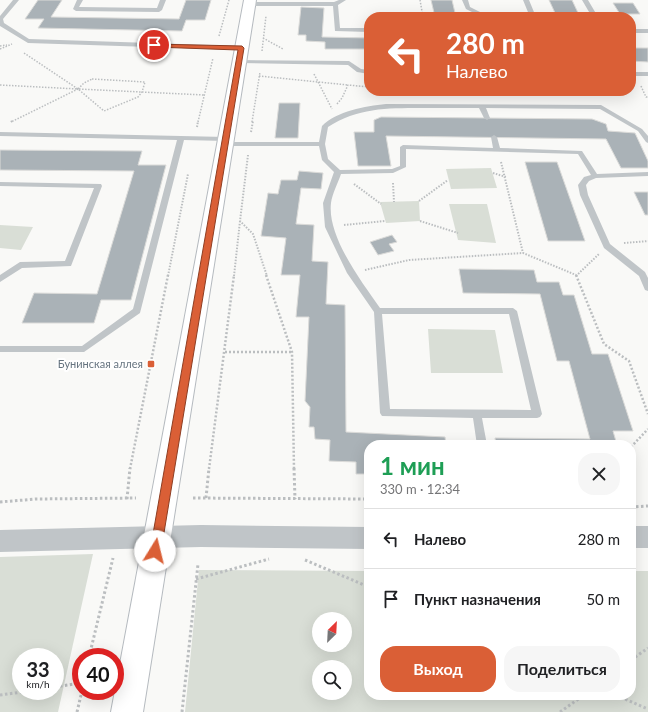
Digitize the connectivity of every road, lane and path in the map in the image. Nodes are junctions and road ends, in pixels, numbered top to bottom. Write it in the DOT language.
graph roads {
  1 [pos="16,0"];
  2 [pos="80,0"];
  3 [pos="163,0"];
  4 [pos="229,0"];
  5 [pos="343,0"];
  6 [pos="420,0"];
  7 [pos="466,0"];
  8 [pos="526,0"];
  9 [pos="585,0"];
  10 [pos="249,2"];
  11 [pos="268,3"];
  12 [pos="335,4"];
  13 [pos="422,12"];
  14 [pos="476,12"];
  15 [pos="531,12"];
  16 [pos="592,12"];
  17 [pos="364,30"];
  18 [pos="636,31"];
  19 [pos="648,31"];
  20 [pos="6,41"];
  21 [pos="0,46"];
  22 [pos="216,48"];
  23 [pos="18,49"];
  24 [pos="240,55"];
  25 [pos="262,62"];
  26 [pos="308,63"];
  27 [pos="364,72"];
  28 [pos="636,74"];
  29 [pos="648,74"];
  30 [pos="259,76"];
  31 [pos="318,81"];
  32 [pos="0,85"];
  33 [pos="348,85"];
  34 [pos="640,86"];
  35 [pos="364,87"];
  36 [pos="78,89"];
  37 [pos="142,92"];
  38 [pos="204,95"];
  39 [pos="648,97"];
  40 [pos="482,107"];
  41 [pos="332,109"];
  42 [pos="327,113"];
  43 [pos="336,118"];
  44 [pos="487,118"];
  45 [pos="7,124"];
  46 [pos="0,134"];
  47 [pos="494,137"];
  48 [pos="181,138"];
  49 [pos="194,139"];
  50 [pos="648,141"];
  51 [pos="234,143"];
  52 [pos="322,144"];
  53 [pos="497,148"];
  54 [pos="393,171"];
  55 [pos="338,172"];
  56 [pos="493,173"];
  57 [pos="648,174"];
  58 [pos="595,176"];
  59 [pos="506,178"];
  60 [pos="448,180"];
  61 [pos="0,184"];
  62 [pos="419,201"];
  63 [pos="394,202"];
  64 [pos="381,204"];
  65 [pos="240,221"];
  66 [pos="385,221"];
  67 [pos="420,222"];
  68 [pos="328,227"];
  69 [pos="458,233"];
  70 [pos="648,241"];
  71 [pos="607,246"];
  72 [pos="523,253"];
  73 [pos="351,273"];
  74 [pos="576,275"];
  75 [pos="0,279"];
  76 [pos="648,288"];
  77 [pos="378,311"];
  78 [pos="0,349"];
  79 [pos="225,352"];
  80 [pos="292,352"];
  81 [pos="477,414"];
  82 [pos="648,414"];
  83 [pos="648,429"];
  84 [pos="481,440"];
  85 [pos="636,442"];
  86 [pos="136,498"];
  87 [pos="193,498"];
  88 [pos="206,498"];
  89 [pos="127,499"];
  90 [pos="295,499"];
  91 [pos="364,499"];
  92 [pos="0,502"];
  93 [pos="648,506"];
  94 [pos="636,507"];
  95 [pos="636,537"];
  96 [pos="648,537"];
  97 [pos="158,538"];
  98 [pos="364,538"];
  99 [pos="0,541"];
  100 [pos="115,553"];
  101 [pos="298,556"];
  102 [pos="276,557"];
  103 [pos="198,564"];
  104 [pos="196,579"];
  105 [pos="364,585"];
  106 [pos="92,648"];
  107 [pos="648,648"];
  108 [pos="636,656"];
  109 [pos="12,693"];
  110 [pos="0,695"];
  111 [pos="80,700"];
  112 [pos="577,700"];
  113 [pos="627,700"];
  114 [pos="648,709"];
  115 [pos="77,712"];
  116 [pos="127,712"];
  117 [pos="182,712"];
  118 [pos="560,712"];
  1 -- 22 [label="lane"];
  2 -- 3 [label="lane"];
  4 -- 22 [label="path"];
  5 -- 12 [label="lane"];
  6 -- 13 [label="path"];
  7 -- 14 [label="lane"];
  8 -- 15 [label="lane"];
  9 -- 16 [label="lane"];
  10 -- 11 [label="lane"];
  10 -- 24 [label="street"];
  11 -- 12 [label="lane"];
  11 -- 25 [label="path"];
  12 -- 17 [label="lane"];
  18 -- 19 [label="lane"];
  20 -- 21 [label="path"];
  22 -- 24 [label="lane"];
  22 -- 38 [label="path"];
  23 -- 36 [label="path"];
  24 -- 25 [label="lane"];
  24 -- 51 [label="street"];
  25 -- 26 [label="lane"];
  25 -- 30 [label="path"];
  26 -- 27 [label="lane"];
  26 -- 31 [label="path"];
  28 -- 29 [label="lane"];
  30 -- 31 [label="path"];
  30 -- 51 [label="path"];
  31 -- 33 [label="path"];
  31 -- 41 [label="path"];
  32 -- 36 [label="path"];
  33 -- 35 [label="path"];
  33 -- 41 [label="path"];
  34 -- 39 [label="path"];
  36 -- 37 [label="path"];
  36 -- 37 [label="path"];
  36 -- 37 [label="path"];
  36 -- 45 [label="path"];
  37 -- 38 [label="path"];
  38 -- 49 [label="path"];
  40 -- 43 [label="lane"];
  40 -- 44 [label="lane"];
  40 -- 50 [label="lane"];
  41 -- 42 [label="path"];
  41 -- 43 [label="path"];
  43 -- 52 [label="lane"];
  46 -- 48 [label="lane"];
  47 -- 53 [label="lane"];
  48 -- 49 [label="lane"];
  48 -- 78 [label="lane"];
  49 -- 51 [label="lane"];
  49 -- 89 [label="path"];
  51 -- 52 [label="lane"];
  51 -- 65 [label="path"];
  51 -- 97 [label="street"];
  52 -- 55 [label="lane"];
  53 -- 54 [label="lane"];
  53 -- 58 [label="lane"];
  53 -- 59 [label="path"];
  54 -- 55 [label="lane"];
  54 -- 63 [label="path"];
  55 -- 64 [label="path"];
  55 -- 68 [label="lane"];
  56 -- 59 [label="path"];
  57 -- 58 [label="lane"];
  58 -- 71 [label="lane"];
  59 -- 72 [label="path"];
  60 -- 62 [label="path"];
  61 -- 75 [label="lane"];
  65 -- 79 [label="path"];
  65 -- 80 [label="path"];
  66 -- 68 [label="path"];
  67 -- 69 [label="path"];
  68 -- 73 [label="lane"];
  70 -- 71 [label="path"];
  71 -- 74 [label="path"];
  71 -- 76 [label="lane"];
  72 -- 73 [label="path"];
  72 -- 74 [label="path"];
  73 -- 77 [label="lane"];
  74 -- 82 [label="path"];
  77 -- 81 [label="lane"];
  77 -- 81 [label="lane"];
  79 -- 80 [label="path"];
  79 -- 88 [label="path"];
  80 -- 90 [label="path"];
  81 -- 84 [label="lane"];
  83 -- 85 [label="path"];
  86 -- 89 [label="path"];
  87 -- 88 [label="path"];
  88 -- 90 [label="path"];
  89 -- 92 [label="path"];
  90 -- 91 [label="path"];
  93 -- 94 [label="path"];
  95 -- 96 [label="street"];
  97 -- 98 [label="street"];
  97 -- 99 [label="street"];
  97 -- 116 [label="street"];
  100 -- 106 [label="path"];
  101 -- 105 [label="path"];
  102 -- 104 [label="path"];
  103 -- 104 [label="path"];
  104 -- 117 [label="path"];
  107 -- 108 [label="path"];
  109 -- 110 [label="path"];
  111 -- 115 [label="path"];
  112 -- 118 [label="path"];
  113 -- 114 [label="path"];
}
